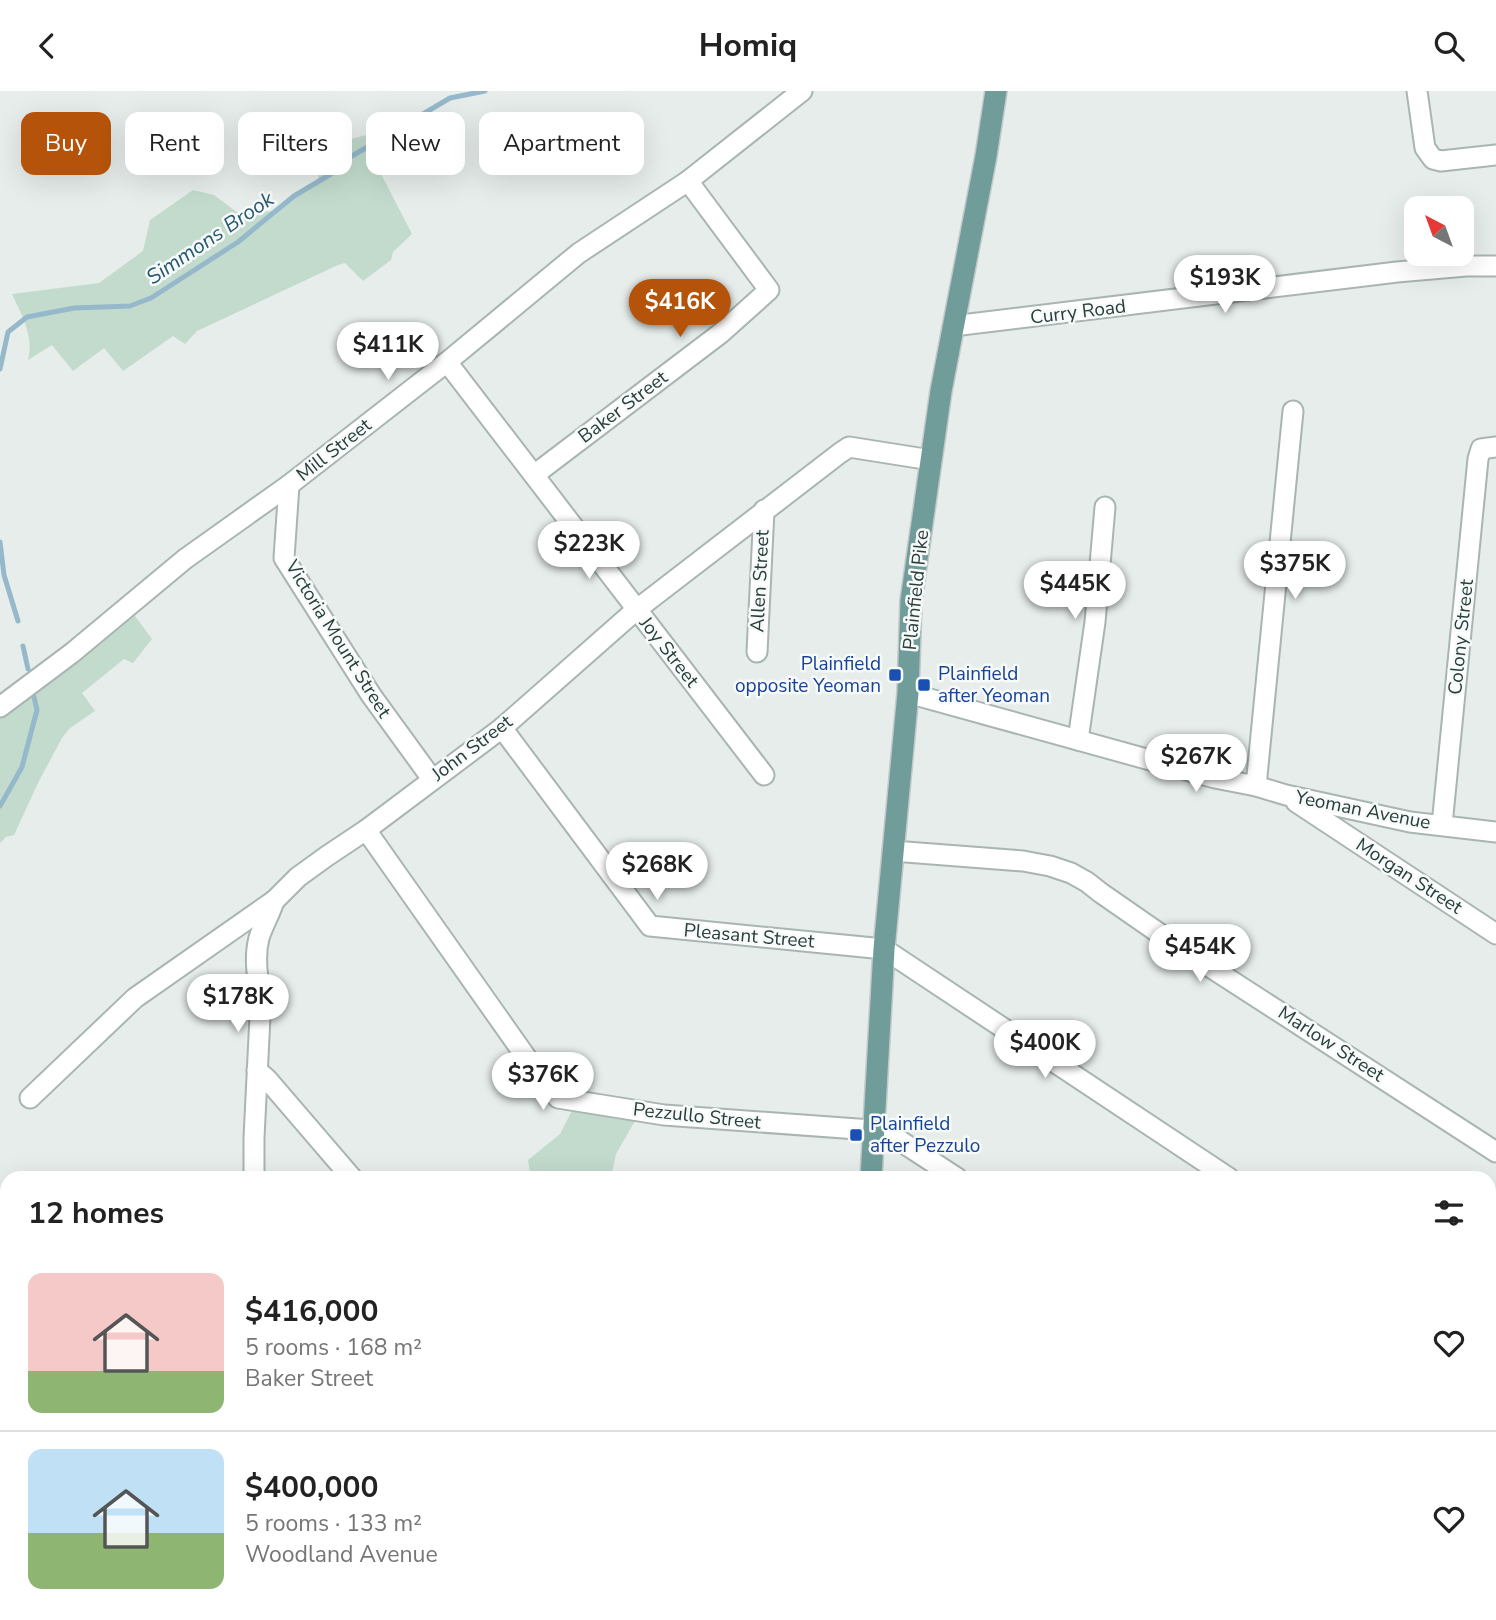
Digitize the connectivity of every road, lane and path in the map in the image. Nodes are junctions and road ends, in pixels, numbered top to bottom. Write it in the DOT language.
graph roads {
  1 [pos="802,91"];
  2 [pos="996,91"];
  3 [pos="1417,91"];
  4 [pos="1496,155"];
  5 [pos="688,181"];
  6 [pos="1496,266"];
  7 [pos="953,326"];
  8 [pos="447,362"];
  9 [pos="1293,411"];
  10 [pos="1489,448"];
  11 [pos="931,460"];
  12 [pos="534,475"];
  13 [pos="289,485"];
  14 [pos="1105,507"];
  15 [pos="764,510"];
  16 [pos="636,610"];
  17 [pos="757,652"];
  18 [pos="908,693"];
  19 [pos="0,707"];
  20 [pos="502,728"];
  21 [pos="1078,740"];
  22 [pos="764,775"];
  23 [pos="432,779"];
  24 [pos="1256,786"];
  25 [pos="1286,795"];
  26 [pos="1442,825"];
  27 [pos="366,829"];
  28 [pos="1496,832"];
  29 [pos="893,851"];
  30 [pos="275,900"];
  31 [pos="1496,934"];
  32 [pos="884,949"];
  33 [pos="257,1070"];
  34 [pos="30,1098"];
  35 [pos="873,1131"];
  36 [pos="1496,1151"];
  37 [pos="254,1171"];
  38 [pos="346,1171"];
  39 [pos="871,1171"];
  40 [pos="946,1171"];
  41 [pos="1218,1171"];
  1 -- 5 [label="street, Mill Street"];
  2 -- 7 [label="main road, Plainfield Pike"];
  3 -- 4 [label="street"];
  5 -- 8 [label="street, Mill Street"];
  5 -- 12 [label="street, Baker Street"];
  6 -- 7 [label="street, Curry Road"];
  7 -- 11 [label="main road, Plainfield Pike"];
  8 -- 12 [label="street, Joy Street"];
  8 -- 13 [label="street, Mill Street"];
  9 -- 24 [label="street"];
  10 -- 26 [label="street, Colony Street"];
  11 -- 15 [label="street, John Street"];
  11 -- 18 [label="main road, Plainfield Pike"];
  12 -- 16 [label="street, Joy Street"];
  13 -- 19 [label="street, Mill Street"];
  13 -- 23 [label="street, Victoria Mount Street"];
  14 -- 21 [label="street"];
  15 -- 16 [label="street, John Street"];
  15 -- 17 [label="street, Allen Street"];
  16 -- 20 [label="street, John Street"];
  16 -- 22 [label="street, Joy Street"];
  18 -- 21 [label="street, Yeoman Avenue"];
  18 -- 29 [label="main road, Plainfield Pike"];
  20 -- 23 [label="street, John Street"];
  20 -- 32 [label="street, Pleasant Street"];
  21 -- 24 [label="street, Yeoman Avenue"];
  23 -- 27 [label="street, John Street"];
  24 -- 25 [label="street, Yeoman Avenue"];
  25 -- 26 [label="street, Yeoman Avenue"];
  25 -- 31 [label="street, Morgan Street"];
  26 -- 28 [label="street, Yeoman Avenue"];
  27 -- 30 [label="street, John Street"];
  27 -- 35 [label="street, Pezzullo Street"];
  29 -- 32 [label="main road, Plainfield Pike"];
  29 -- 36 [label="street, Marlow Street"];
  30 -- 33 [label="street"];
  30 -- 34 [label="street, John Street"];
  32 -- 35 [label="main road, Plainfield Pike"];
  32 -- 41 [label="street"];
  33 -- 37 [label="street"];
  33 -- 38 [label="street"];
  35 -- 39 [label="main road, Plainfield Pike"];
  35 -- 40 [label="street, Pezzullo Street"];
}
